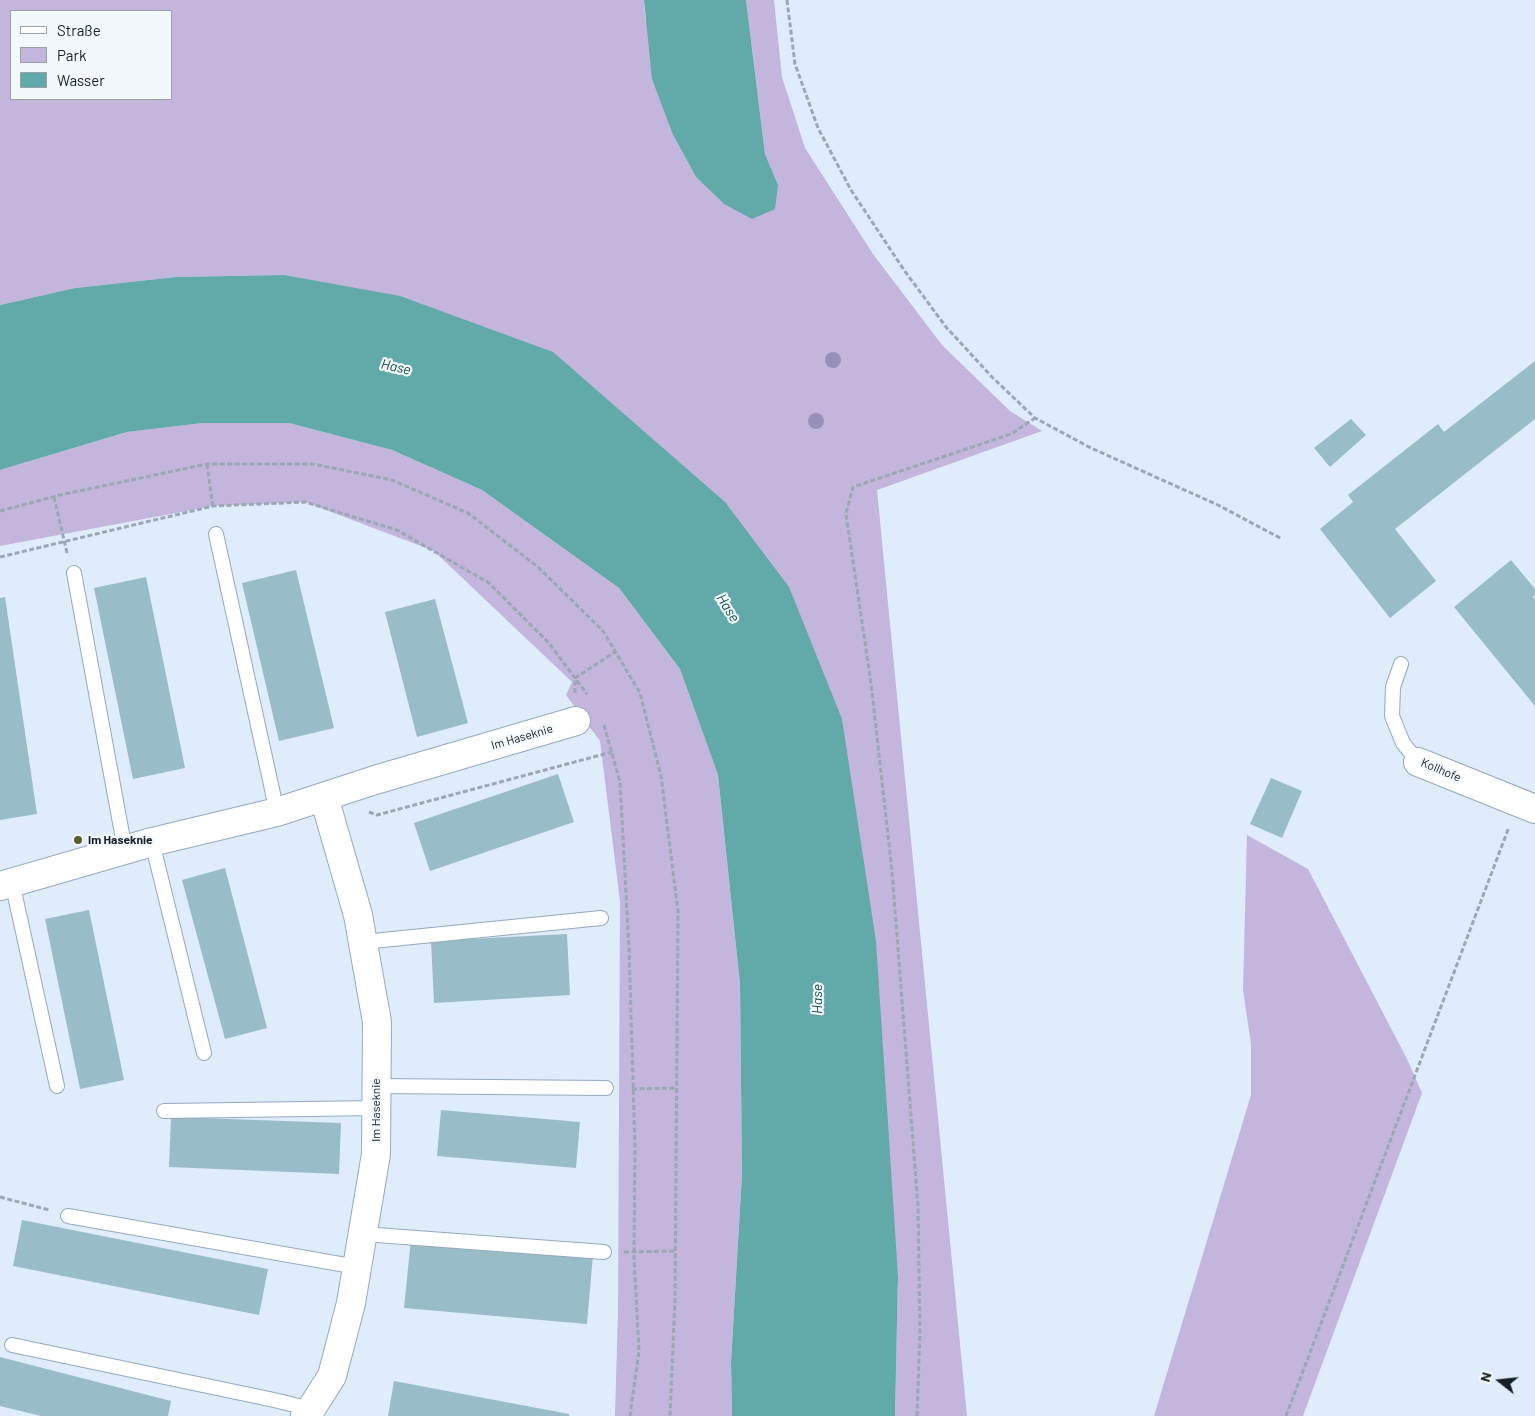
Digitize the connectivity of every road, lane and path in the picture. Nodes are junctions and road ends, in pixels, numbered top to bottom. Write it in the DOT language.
graph roads {
  1 [pos="787,0"];
  2 [pos="1035,418"];
  3 [pos="206,464"];
  4 [pos="54,497"];
  5 [pos="213,506"];
  6 [pos="0,511"];
  7 [pos="216,534"];
  8 [pos="1282,539"];
  9 [pos="64,541"];
  10 [pos="0,556"];
  11 [pos="74,573"];
  12 [pos="615,652"];
  13 [pos="1401,664"];
  14 [pos="575,678"];
  15 [pos="590,713"];
  16 [pos="612,752"];
  17 [pos="1418,762"];
  18 [pos="324,797"];
  19 [pos="1527,806"];
  20 [pos="276,812"];
  21 [pos="368,812"];
  22 [pos="152,842"];
  23 [pos="125,850"];
  24 [pos="6,884"];
  25 [pos="601,918"];
  26 [pos="363,942"];
  27 [pos="204,1053"];
  28 [pos="57,1086"];
  29 [pos="606,1088"];
  30 [pos="677,1088"];
  31 [pos="633,1089"];
  32 [pos="377,1097"];
  33 [pos="164,1111"];
  34 [pos="0,1197"];
  35 [pos="68,1216"];
  36 [pos="363,1234"];
  37 [pos="676,1251"];
  38 [pos="604,1252"];
  39 [pos="634,1252"];
  40 [pos="357,1267"];
  41 [pos="12,1345"];
  42 [pos="308,1413"];
  43 [pos="630,1416"];
  44 [pos="670,1416"];
  45 [pos="917,1416"];
  46 [pos="1286,1416"];
  1 -- 2 [label="path"];
  2 -- 8 [label="path"];
  2 -- 45 [label="path"];
  3 -- 4 [label="path"];
  3 -- 5 [label="path"];
  3 -- 12 [label="path"];
  4 -- 6 [label="path"];
  4 -- 9 [label="path"];
  5 -- 7 [label="path"];
  5 -- 9 [label="path"];
  5 -- 14 [label="path"];
  7 -- 20 [label="lane"];
  9 -- 10 [label="path"];
  9 -- 11 [label="path"];
  11 -- 23 [label="lane"];
  12 -- 14 [label="path"];
  12 -- 30 [label="path"];
  13 -- 17 [label="lane, Kollhofe"];
  14 -- 15 [label="path"];
  15 -- 16 [label="path"];
  15 -- 18 [label="street, Im Haseknie"];
  16 -- 21 [label="path"];
  16 -- 31 [label="path"];
  17 -- 19 [label="street, Kollhofe"];
  18 -- 20 [label="street, Im Haseknie"];
  18 -- 26 [label="street, Im Haseknie"];
  19 -- 46 [label="path"];
  20 -- 22 [label="street, Im Haseknie"];
  22 -- 23 [label="street, Im Haseknie"];
  22 -- 27 [label="lane"];
  23 -- 24 [label="street, Im Haseknie"];
  24 -- 28 [label="lane"];
  25 -- 26 [label="lane"];
  26 -- 32 [label="street, Im Haseknie"];
  29 -- 31 [label="path"];
  29 -- 32 [label="lane"];
  30 -- 31 [label="path"];
  30 -- 37 [label="path"];
  31 -- 39 [label="path"];
  32 -- 33 [label="lane"];
  32 -- 36 [label="street, Im Haseknie"];
  34 -- 35 [label="path"];
  35 -- 40 [label="lane"];
  36 -- 38 [label="lane"];
  36 -- 40 [label="street, Im Haseknie"];
  37 -- 39 [label="path"];
  37 -- 44 [label="path"];
  39 -- 43 [label="path"];
  40 -- 42 [label="street, Im Haseknie"];
  41 -- 42 [label="lane"];
}
